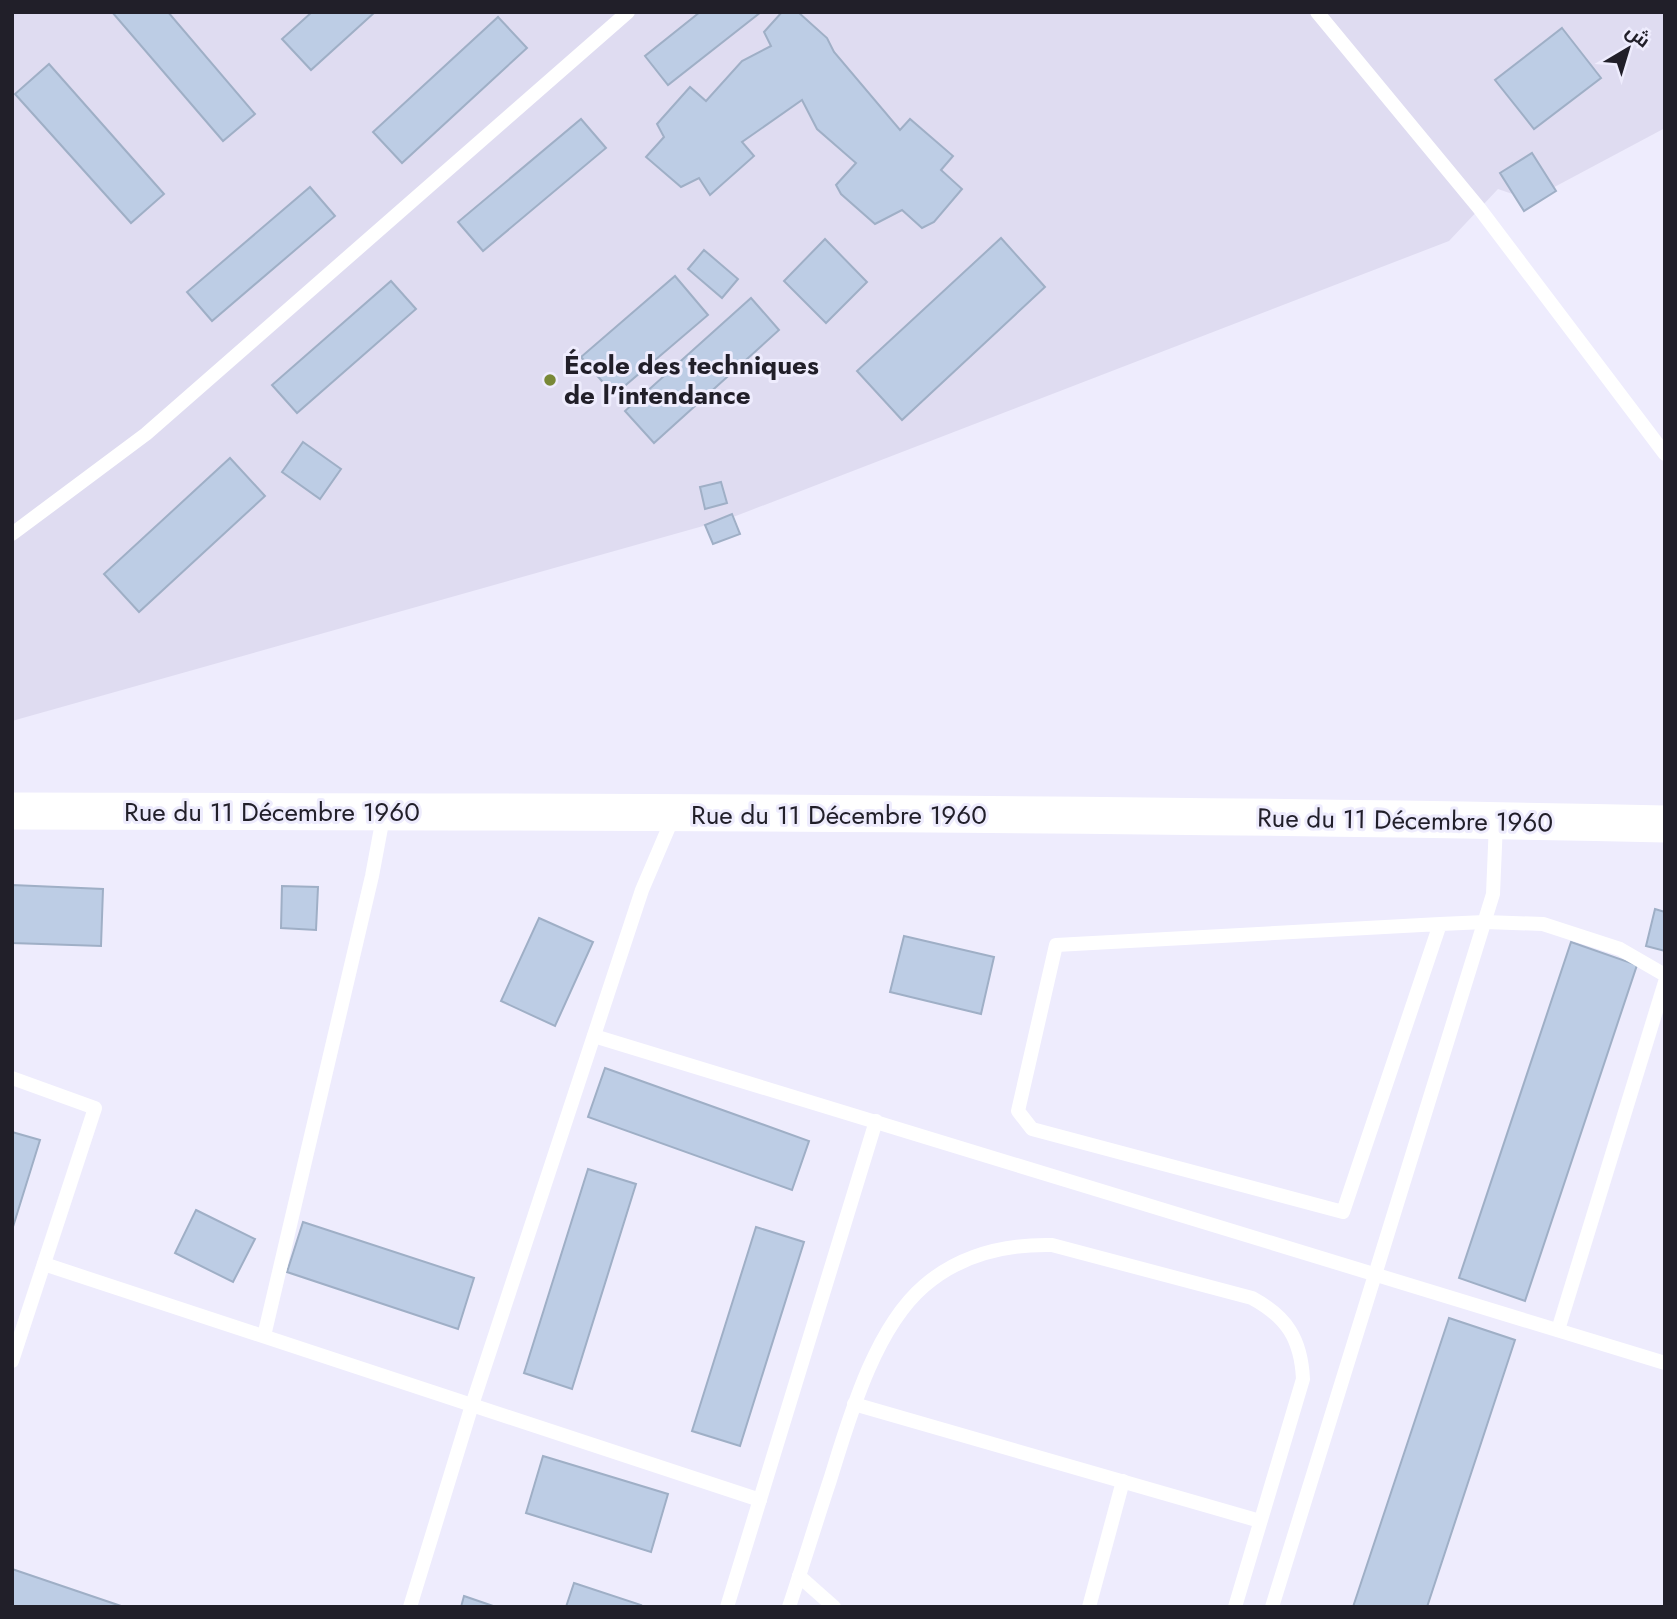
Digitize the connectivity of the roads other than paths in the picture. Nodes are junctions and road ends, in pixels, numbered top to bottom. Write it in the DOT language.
graph roads {
  1 [pos="628,12"];
  2 [pos="1317,12"];
  3 [pos="1665,454"];
  4 [pos="12,534"];
  5 [pos="12,789"];
  6 [pos="1665,801"];
  7 [pos="12,811"];
  8 [pos="384,812"];
  9 [pos="675,814"];
  10 [pos="1496,820"];
  11 [pos="1665,824"];
  12 [pos="1485,922"];
  13 [pos="1440,924"];
  14 [pos="1665,975"];
  15 [pos="1665,982"];
  16 [pos="594,1035"];
  17 [pos="12,1078"];
  18 [pos="876,1121"];
  19 [pos="44,1264"];
  20 [pos="1376,1274"];
  21 [pos="1558,1330"];
  22 [pos="264,1336"];
  23 [pos="12,1361"];
  24 [pos="1665,1363"];
  25 [pos="854,1404"];
  26 [pos="472,1405"];
  27 [pos="1123,1481"];
  28 [pos="760,1500"];
  29 [pos="1260,1521"];
  30 [pos="799,1576"];
  31 [pos="410,1607"];
  32 [pos="727,1607"];
  33 [pos="789,1607"];
  34 [pos="834,1607"];
  35 [pos="1089,1607"];
  36 [pos="1235,1607"];
  37 [pos="1272,1607"];
  1 -- 4 [label="lane"];
  2 -- 3 [label="lane"];
  5 -- 6 [label="main road, Rue du 11 Décembre 1960"];
  7 -- 8 [label="main road, Rue du 11 Décembre 1960"];
  8 -- 9 [label="main road, Rue du 11 Décembre 1960"];
  8 -- 22 [label="lane"];
  9 -- 10 [label="main road, Rue du 11 Décembre 1960"];
  9 -- 16 [label="lane"];
  10 -- 11 [label="main road, Rue du 11 Décembre 1960"];
  10 -- 12 [label="lane"];
  12 -- 13 [label="lane"];
  12 -- 14 [label="lane"];
  12 -- 20 [label="lane"];
  13 -- 13 [label="lane"];
  15 -- 21 [label="lane"];
  16 -- 18 [label="lane"];
  16 -- 26 [label="lane"];
  17 -- 19 [label="lane"];
  18 -- 20 [label="lane"];
  18 -- 28 [label="lane"];
  19 -- 22 [label="lane"];
  19 -- 23 [label="lane"];
  20 -- 21 [label="lane"];
  20 -- 37 [label="lane"];
  21 -- 24 [label="lane"];
  22 -- 26 [label="lane"];
  25 -- 27 [label="lane"];
  25 -- 29 [label="lane"];
  25 -- 30 [label="lane"];
  26 -- 28 [label="lane"];
  26 -- 31 [label="lane"];
  27 -- 29 [label="lane"];
  27 -- 35 [label="lane"];
  28 -- 32 [label="lane"];
  29 -- 36 [label="lane"];
  30 -- 33 [label="lane"];
  30 -- 34 [label="lane"];
}
